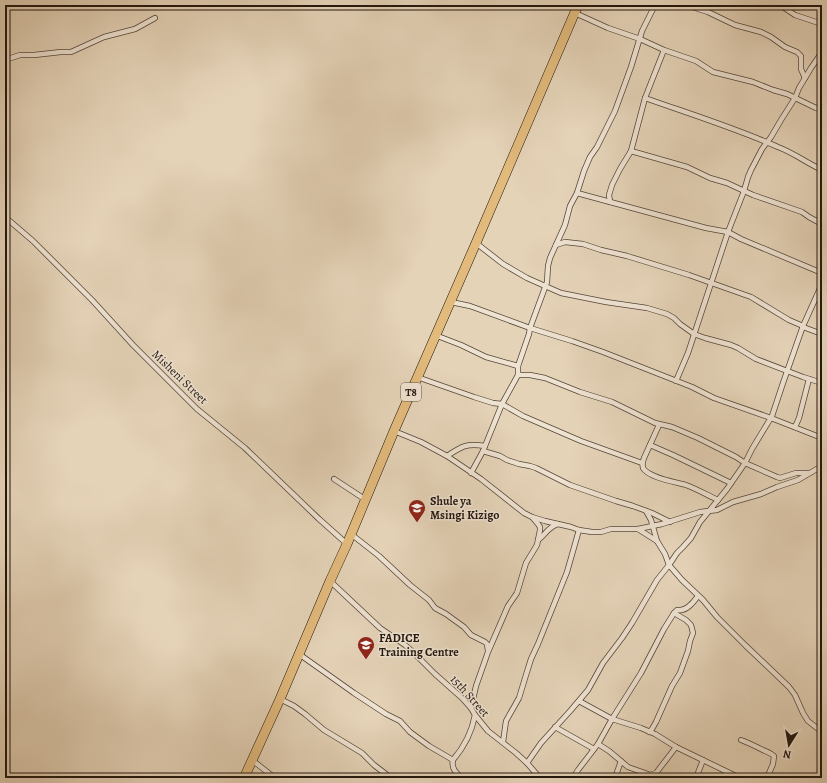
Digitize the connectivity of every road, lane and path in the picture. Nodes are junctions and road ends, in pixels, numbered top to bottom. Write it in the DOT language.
graph roads {
  1 [pos="655,5"];
  2 [pos="686,5"];
  3 [pos="780,5"];
  4 [pos="789,7"];
  5 [pos="576,9"];
  6 [pos="155,18"];
  7 [pos="822,24"];
  8 [pos="640,39"];
  9 [pos="664,50"];
  10 [pos="822,52"];
  11 [pos="5,60"];
  12 [pos="805,78"];
  13 [pos="645,98"];
  14 [pos="795,98"];
  15 [pos="822,110"];
  16 [pos="767,142"];
  17 [pos="631,151"];
  18 [pos="822,170"];
  19 [pos="744,191"];
  20 [pos="577,193"];
  21 [pos="610,202"];
  22 [pos="5,217"];
  23 [pos="822,224"];
  24 [pos="728,232"];
  25 [pos="476,243"];
  26 [pos="556,244"];
  27 [pos="822,273"];
  28 [pos="711,283"];
  29 [pos="822,284"];
  30 [pos="546,286"];
  31 [pos="816,296"];
  32 [pos="822,299"];
  33 [pos="450,302"];
  34 [pos="803,327"];
  35 [pos="530,328"];
  36 [pos="694,334"];
  37 [pos="822,334"];
  38 [pos="436,336"];
  39 [pos="518,366"];
  40 [pos="787,371"];
  41 [pos="518,375"];
  42 [pos="418,377"];
  43 [pos="809,379"];
  44 [pos="676,381"];
  45 [pos="822,382"];
  46 [pos="502,404"];
  47 [pos="771,418"];
  48 [pos="659,425"];
  49 [pos="795,427"];
  50 [pos="394,431"];
  51 [pos="822,438"];
  52 [pos="650,446"];
  53 [pos="484,449"];
  54 [pos="447,456"];
  55 [pos="642,463"];
  56 [pos="745,463"];
  57 [pos="822,466"];
  58 [pos="471,473"];
  59 [pos="810,473"];
  60 [pos="334,480"];
  61 [pos="731,483"];
  62 [pos="366,500"];
  63 [pos="718,500"];
  64 [pos="646,511"];
  65 [pos="708,511"];
  66 [pos="532,517"];
  67 [pos="670,522"];
  68 [pos="558,524"];
  69 [pos="652,526"];
  70 [pos="638,529"];
  71 [pos="580,530"];
  72 [pos="351,534"];
  73 [pos="538,540"];
  74 [pos="657,541"];
  75 [pos="347,544"];
  76 [pos="669,565"];
  77 [pos="330,581"];
  78 [pos="698,596"];
  79 [pos="674,613"];
  80 [pos="488,652"];
  81 [pos="299,654"];
  82 [pos="280,699"];
  83 [pos="578,701"];
  84 [pos="471,708"];
  85 [pos="475,715"];
  86 [pos="612,719"];
  87 [pos="554,727"];
  88 [pos="649,732"];
  89 [pos="822,732"];
  90 [pos="741,740"];
  91 [pos="503,742"];
  92 [pos="596,746"];
  93 [pos="676,747"];
  94 [pos="252,760"];
  95 [pos="453,760"];
  96 [pos="703,760"];
  97 [pos="621,762"];
  98 [pos="527,763"];
  99 [pos="645,776"];
  100 [pos="244,778"];
  101 [pos="275,778"];
  102 [pos="392,778"];
  103 [pos="462,778"];
  104 [pos="540,778"];
  105 [pos="573,778"];
  106 [pos="615,778"];
  107 [pos="696,778"];
  108 [pos="739,778"];
  109 [pos="767,778"];
  1 -- 8 [label="street"];
  2 -- 12 [label="street"];
  3 -- 4 [label="street"];
  4 -- 7 [label="street"];
  5 -- 8 [label="street"];
  5 -- 25 [label="highway, T8"];
  6 -- 11 [label="street"];
  8 -- 9 [label="street"];
  8 -- 20 [label="street"];
  9 -- 13 [label="street"];
  9 -- 14 [label="street"];
  10 -- 12 [label="street"];
  12 -- 14 [label="street"];
  13 -- 16 [label="street"];
  13 -- 17 [label="street"];
  14 -- 15 [label="street"];
  14 -- 16 [label="street"];
  16 -- 18 [label="street"];
  16 -- 19 [label="street"];
  17 -- 19 [label="street"];
  17 -- 21 [label="street"];
  19 -- 23 [label="street"];
  19 -- 24 [label="street"];
  20 -- 21 [label="street"];
  20 -- 26 [label="street"];
  21 -- 24 [label="street"];
  22 -- 75 [label="street, Misheni Street"];
  24 -- 27 [label="street"];
  24 -- 28 [label="street"];
  25 -- 30 [label="street"];
  25 -- 33 [label="highway, T8"];
  26 -- 28 [label="street"];
  26 -- 30 [label="street"];
  28 -- 34 [label="street"];
  28 -- 36 [label="street"];
  29 -- 31 [label="street"];
  30 -- 35 [label="street"];
  30 -- 36 [label="street"];
  31 -- 32 [label="street"];
  31 -- 34 [label="street"];
  33 -- 35 [label="street"];
  33 -- 38 [label="highway, T8"];
  34 -- 37 [label="street"];
  34 -- 40 [label="street"];
  35 -- 39 [label="street"];
  35 -- 44 [label="street"];
  36 -- 40 [label="street"];
  36 -- 44 [label="street"];
  38 -- 39 [label="street"];
  38 -- 42 [label="highway, T8"];
  39 -- 41 [label="street"];
  40 -- 43 [label="street"];
  40 -- 47 [label="street"];
  41 -- 46 [label="street"];
  41 -- 48 [label="street"];
  42 -- 46 [label="street"];
  42 -- 50 [label="highway, T8"];
  43 -- 45 [label="street"];
  43 -- 49 [label="street"];
  44 -- 47 [label="street"];
  46 -- 53 [label="street"];
  46 -- 55 [label="street"];
  47 -- 49 [label="street"];
  47 -- 56 [label="street"];
  48 -- 52 [label="street"];
  48 -- 56 [label="street"];
  49 -- 51 [label="street"];
  50 -- 54 [label="street"];
  50 -- 62 [label="highway, T8"];
  52 -- 55 [label="street"];
  52 -- 61 [label="street"];
  53 -- 54 [label="street"];
  53 -- 58 [label="street"];
  53 -- 64 [label="street"];
  54 -- 58 [label="street"];
  55 -- 63 [label="street"];
  56 -- 59 [label="street"];
  56 -- 61 [label="street"];
  57 -- 59 [label="street"];
  58 -- 66 [label="street"];
  59 -- 65 [label="street"];
  60 -- 62 [label="street"];
  61 -- 63 [label="street"];
  62 -- 72 [label="highway, T8"];
  63 -- 65 [label="street"];
  64 -- 67 [label="street"];
  64 -- 69 [label="street"];
  65 -- 67 [label="street"];
  65 -- 76 [label="street"];
  66 -- 68 [label="street"];
  66 -- 73 [label="street"];
  67 -- 69 [label="street"];
  68 -- 71 [label="street"];
  68 -- 73 [label="street"];
  69 -- 70 [label="street"];
  69 -- 74 [label="street"];
  70 -- 71 [label="street"];
  70 -- 74 [label="street"];
  71 -- 91 [label="street"];
  72 -- 75 [label="highway, T8"];
  72 -- 80 [label="street"];
  73 -- 80 [label="street"];
  74 -- 76 [label="street"];
  75 -- 77 [label="highway, T8"];
  76 -- 78 [label="street"];
  76 -- 83 [label="street"];
  77 -- 81 [label="highway, T8"];
  77 -- 84 [label="street, 15th Street"];
  78 -- 79 [label="street"];
  78 -- 89 [label="street"];
  79 -- 86 [label="street"];
  79 -- 88 [label="street"];
  80 -- 84 [label="street"];
  81 -- 82 [label="highway, T8"];
  81 -- 95 [label="street"];
  82 -- 94 [label="highway, T8"];
  82 -- 102 [label="street"];
  83 -- 86 [label="street"];
  83 -- 87 [label="street"];
  84 -- 85 [label="street, 15th Street"];
  85 -- 91 [label="street, 15th Street"];
  85 -- 95 [label="street"];
  86 -- 88 [label="street"];
  86 -- 92 [label="street"];
  87 -- 92 [label="street"];
  87 -- 98 [label="street"];
  88 -- 93 [label="street"];
  90 -- 109 [label="street"];
  91 -- 98 [label="street, 15th Street"];
  92 -- 97 [label="street"];
  92 -- 105 [label="street"];
  93 -- 96 [label="street"];
  93 -- 99 [label="street"];
  94 -- 100 [label="highway, T8"];
  94 -- 101 [label="street"];
  95 -- 103 [label="street"];
  96 -- 107 [label="street"];
  96 -- 108 [label="street"];
  97 -- 99 [label="street"];
  97 -- 106 [label="street"];
  98 -- 104 [label="street, 15th Street"];
}
